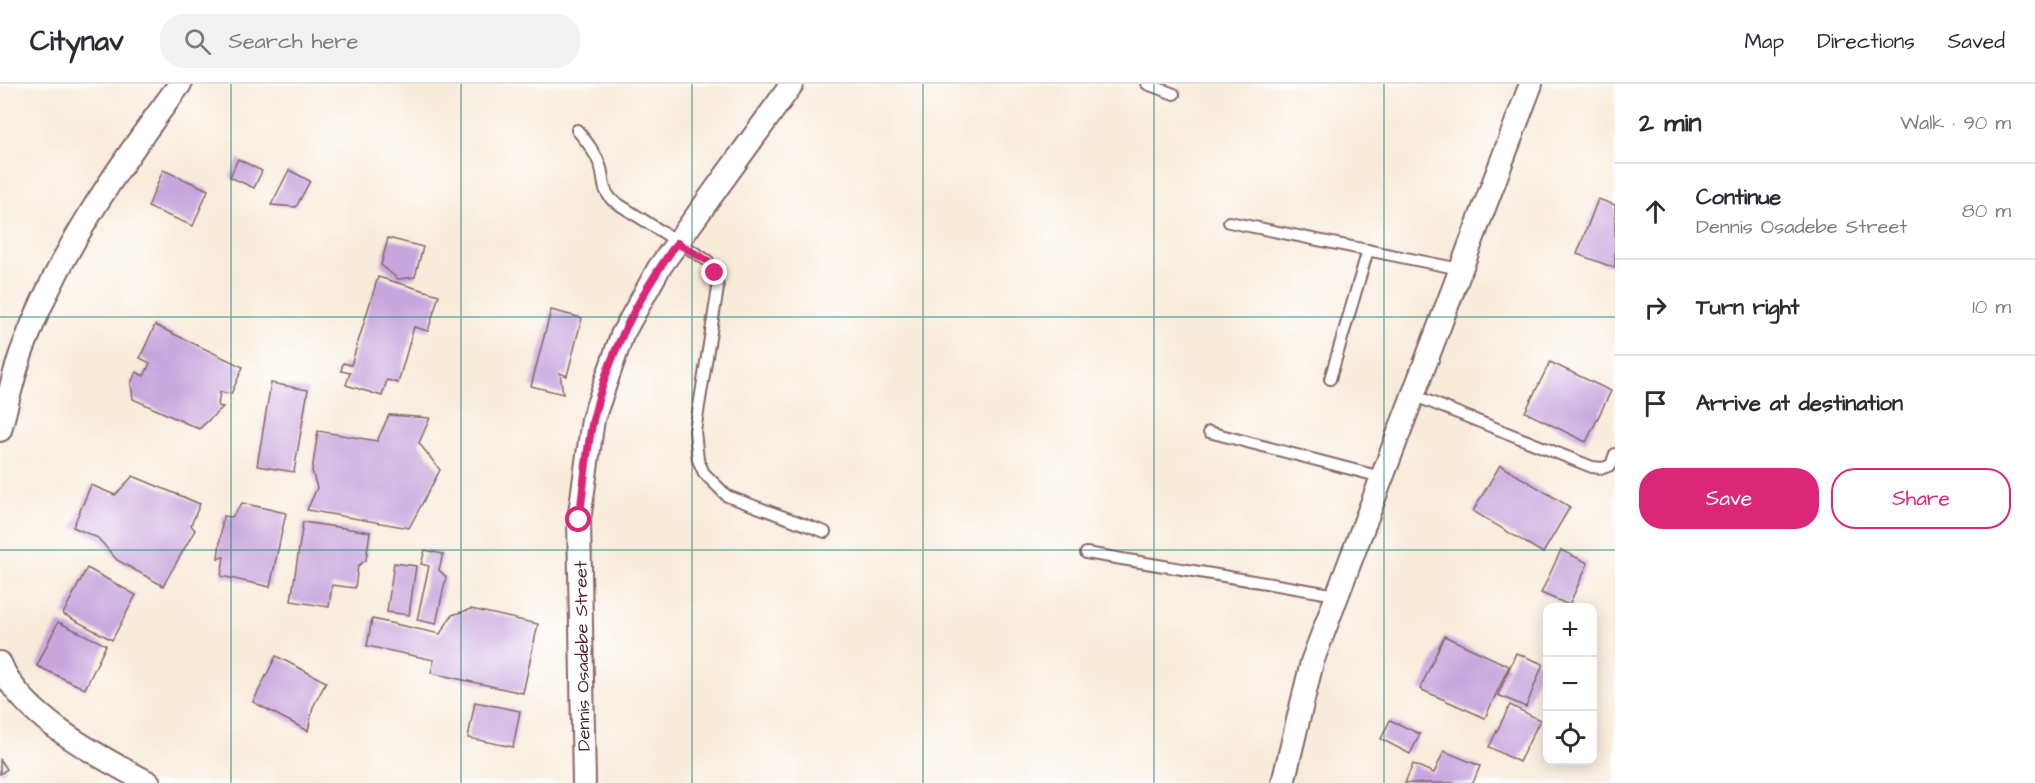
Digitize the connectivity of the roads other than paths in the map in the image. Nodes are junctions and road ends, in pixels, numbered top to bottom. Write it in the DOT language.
graph roads {
  1 [pos="180,84"];
  2 [pos="792,84"];
  3 [pos="1147,84"];
  4 [pos="1531,84"];
  5 [pos="1174,94"];
  6 [pos="577,130"];
  7 [pos="1229,222"];
  8 [pos="677,243"];
  9 [pos="1368,250"];
  10 [pos="1460,269"];
  11 [pos="1330,379"];
  12 [pos="1412,395"];
  13 [pos="0,430"];
  14 [pos="1209,432"];
  15 [pos="1615,454"];
  16 [pos="1381,477"];
  17 [pos="825,532"];
  18 [pos="1086,554"];
  19 [pos="1337,595"];
  20 [pos="0,663"];
  21 [pos="149,783"];
  22 [pos="584,783"];
  23 [pos="1283,783"];
  1 -- 13 [label="street"];
  2 -- 8 [label="street, Dennis Osadebe Street"];
  3 -- 5 [label="lane"];
  4 -- 10 [label="street"];
  6 -- 8 [label="lane"];
  7 -- 9 [label="lane"];
  8 -- 17 [label="lane"];
  8 -- 22 [label="street, Dennis Osadebe Street"];
  9 -- 10 [label="lane"];
  9 -- 11 [label="lane"];
  10 -- 12 [label="street"];
  12 -- 15 [label="lane"];
  12 -- 16 [label="street"];
  14 -- 16 [label="lane"];
  16 -- 19 [label="street"];
  18 -- 19 [label="lane"];
  19 -- 23 [label="street"];
  20 -- 21 [label="street"];
}
